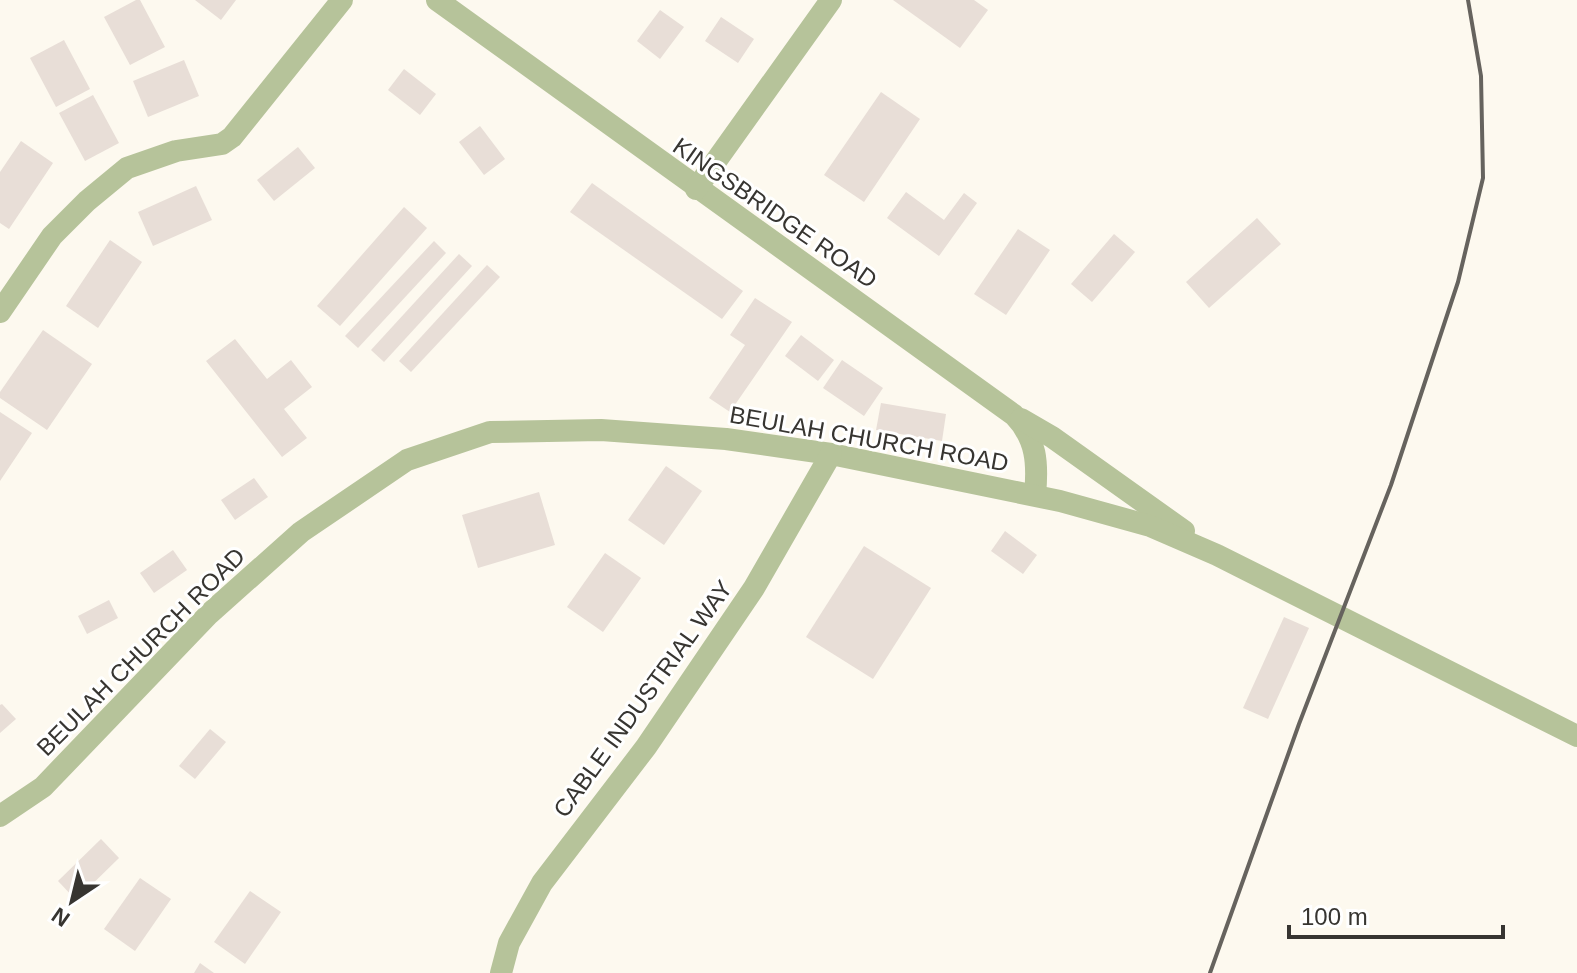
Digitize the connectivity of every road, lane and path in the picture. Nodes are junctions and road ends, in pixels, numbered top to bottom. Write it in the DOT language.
graph roads {
  1 [pos="342,0"];
  2 [pos="437,0"];
  3 [pos="831,0"];
  4 [pos="696,189"];
  5 [pos="0,312"];
  6 [pos="1014,415"];
  7 [pos="831,454"];
  8 [pos="1035,495"];
  9 [pos="1217,555"];
  10 [pos="1577,736"];
  11 [pos="0,816"];
  12 [pos="501,973"];
  1 -- 5 [label="street"];
  2 -- 4 [label="street, KINGSBRIDGE ROAD"];
  3 -- 4 [label="street"];
  4 -- 6 [label="street, KINGSBRIDGE ROAD"];
  6 -- 8 [label="street, KINGSBRIDGE ROAD"];
  6 -- 9 [label="street"];
  7 -- 8 [label="street, BEULAH CHURCH ROAD"];
  7 -- 11 [label="street, BEULAH CHURCH ROAD"];
  7 -- 12 [label="street, CABLE INDUSTRIAL WAY"];
  8 -- 9 [label="street, BEULAH CHURCH ROAD"];
  9 -- 10 [label="street, BEULAH CHURCH ROAD"];
}
